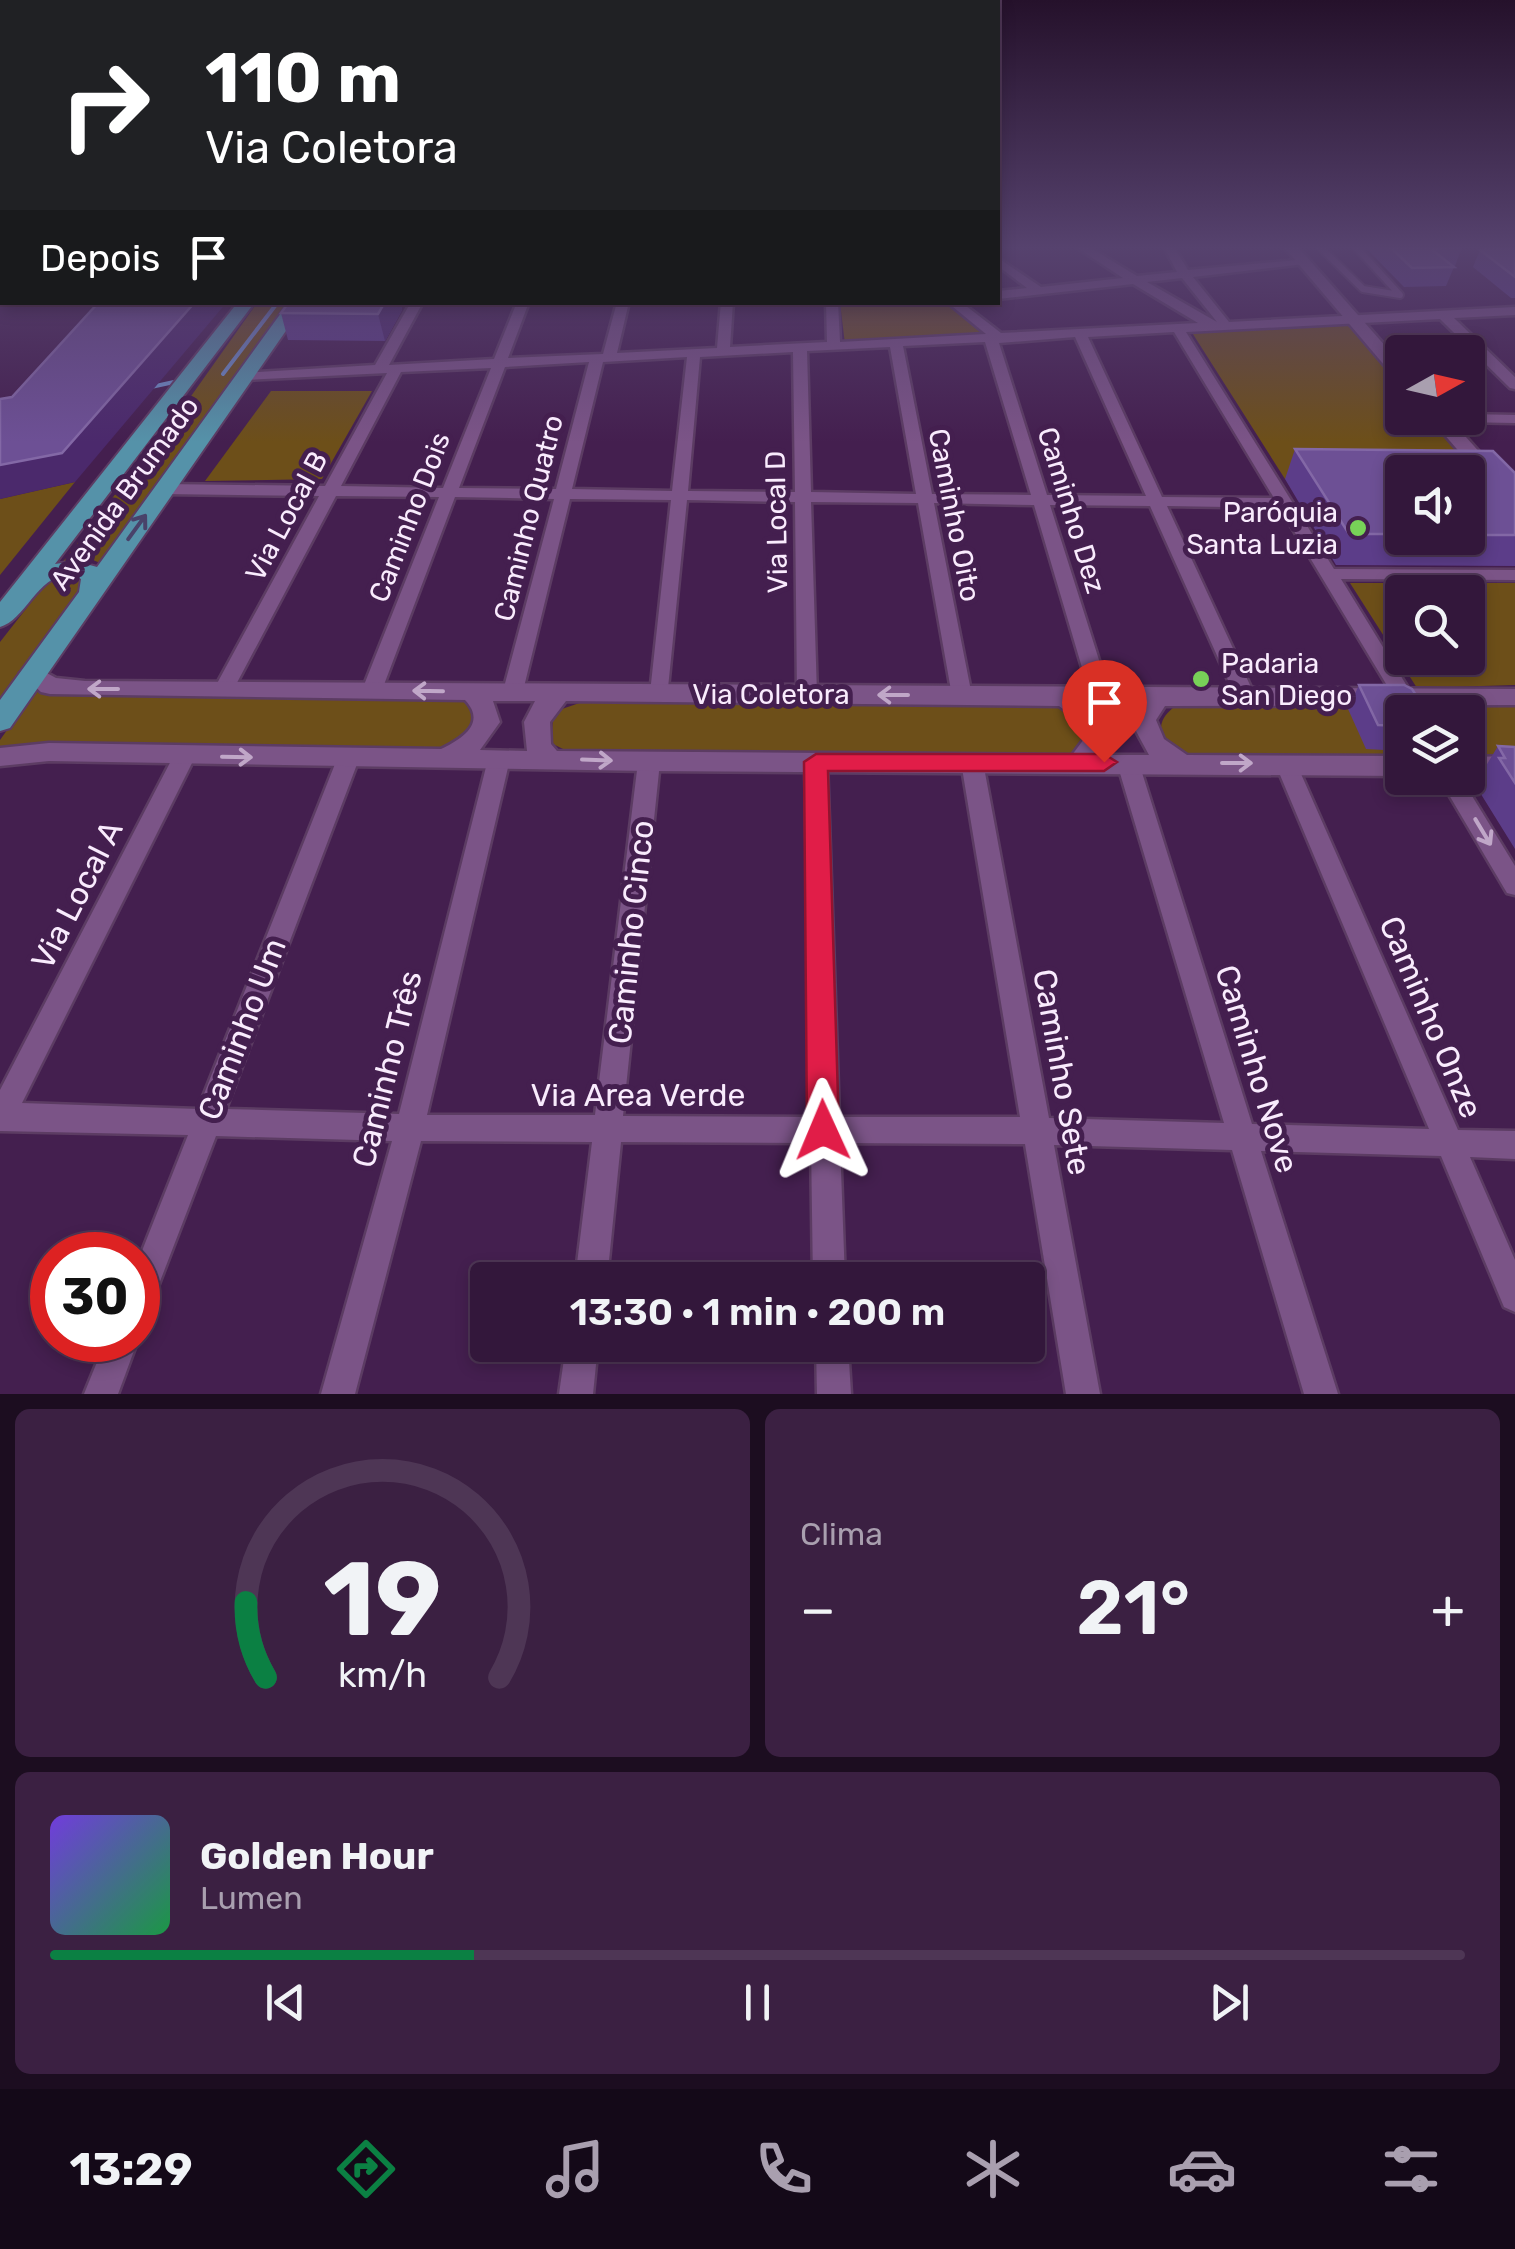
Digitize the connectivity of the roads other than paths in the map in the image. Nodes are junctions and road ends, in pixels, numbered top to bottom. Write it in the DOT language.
graph roads {
  1 [pos="239,312"];
  2 [pos="291,312"];
  3 [pos="413,312"];
  4 [pos="519,312"];
  5 [pos="619,312"];
  6 [pos="726,312"];
  7 [pos="832,312"];
  8 [pos="964,312"];
  9 [pos="1193,312"];
  10 [pos="1209,312"];
  11 [pos="1348,312"];
  12 [pos="1514,312"];
  13 [pos="1444,315"];
  14 [pos="1354,319"];
  15 [pos="1219,327"];
  16 [pos="1178,329"];
  17 [pos="1080,334"];
  18 [pos="995,339"];
  19 [pos="896,344"];
  20 [pos="834,346"];
  21 [pos="800,348"];
  22 [pos="722,352"];
  23 [pos="694,353"];
  24 [pos="1385,356"];
  25 [pos="603,358"];
  26 [pos="498,364"];
  27 [pos="388,369"];
  28 [pos="245,376"];
  29 [pos="1515,385"];
  30 [pos="1485,418"];
  31 [pos="1515,419"];
  32 [pos="1454,435"];
  33 [pos="164,489"];
  34 [pos="331,492"];
  35 [pos="448,494"];
  36 [pos="562,497"];
  37 [pos="681,497"];
  38 [pos="804,498"];
  39 [pos="923,500"];
  40 [pos="1040,500"];
  41 [pos="1156,501"];
  42 [pos="1284,503"];
  43 [pos="1515,504"];
  44 [pos="1330,574"];
  45 [pos="1515,575"];
  46 [pos="29,582"];
  47 [pos="90,591"];
  48 [pos="0,620"];
  49 [pos="32,673"];
  50 [pos="224,689"];
  51 [pos="372,690"];
  52 [pos="470,691"];
  53 [pos="513,691"];
  54 [pos="561,693"];
  55 [pos="660,694"];
  56 [pos="807,694"];
  57 [pos="1403,695"];
  58 [pos="962,696"];
  59 [pos="1064,697"];
  60 [pos="1515,697"];
  61 [pos="1101,698"];
  62 [pos="1158,698"];
  63 [pos="1246,698"];
  64 [pos="1485,699"];
  65 [pos="1385,704"];
  66 [pos="0,720"];
  67 [pos="186,755"];
  68 [pos="0,756"];
  69 [pos="446,758"];
  70 [pos="348,759"];
  71 [pos="500,759"];
  72 [pos="549,759"];
  73 [pos="650,762"];
  74 [pos="816,762"];
  75 [pos="972,762"];
  76 [pos="1081,762"];
  77 [pos="1128,763"];
  78 [pos="1180,763"];
  79 [pos="1286,763"];
  80 [pos="1385,766"];
  81 [pos="1485,766"];
  82 [pos="1515,766"];
  83 [pos="1460,795"];
  84 [pos="1515,886"];
  85 [pos="0,1117"];
  86 [pos="205,1124"];
  87 [pos="410,1128"];
  88 [pos="610,1130"];
  89 [pos="823,1130"];
  90 [pos="1037,1131"];
  91 [pos="1240,1138"];
  92 [pos="1446,1143"];
  93 [pos="1515,1145"];
  94 [pos="160,1242"];
  95 [pos="593,1262"];
  96 [pos="828,1262"];
  97 [pos="1515,1296"];
  98 [pos="113,1362"];
  99 [pos="580,1362"];
  100 [pos="833,1362"];
  101 [pos="101,1394"];
  102 [pos="338,1394"];
  103 [pos="576,1394"];
  104 [pos="834,1394"];
  105 [pos="1083,1394"];
  106 [pos="1320,1394"];
  1 -- 46 [label="main road, Avenida Brumado"];
  2 -- 28 [label="main road, Avenida Brumado"];
  3 -- 27 [label="street, Via Local B"];
  4 -- 26 [label="street, Caminho Dois"];
  5 -- 25 [label="street, Caminho Quatro"];
  6 -- 22 [label="street"];
  7 -- 20 [label="street"];
  8 -- 18 [label="street"];
  9 -- 15 [label="street"];
  10 -- 15 [label="street"];
  11 -- 14 [label="street"];
  12 -- 13 [label="street"];
  13 -- 14 [label="street"];
  13 -- 29 [label="street"];
  14 -- 15 [label="street"];
  14 -- 24 [label="street"];
  15 -- 16 [label="street"];
  16 -- 17 [label="street"];
  16 -- 42 [label="street"];
  17 -- 18 [label="street"];
  17 -- 41 [label="street"];
  18 -- 19 [label="street"];
  18 -- 40 [label="street, Caminho Dez"];
  19 -- 20 [label="street"];
  19 -- 39 [label="street, Caminho Oito"];
  20 -- 21 [label="street"];
  21 -- 22 [label="street"];
  21 -- 38 [label="street, Via Local D"];
  22 -- 23 [label="street"];
  23 -- 25 [label="street"];
  23 -- 37 [label="street"];
  25 -- 26 [label="street"];
  25 -- 36 [label="street, Caminho Quatro"];
  26 -- 27 [label="street"];
  26 -- 35 [label="street, Caminho Dois"];
  27 -- 28 [label="street"];
  27 -- 34 [label="street, Via Local B"];
  28 -- 33 [label="main road, Avenida Brumado"];
  30 -- 31 [label="street"];
  32 -- 43 [label="street"];
  33 -- 34 [label="street"];
  47 -- 33 [label="main road, Avenida Brumado, one-way"];
  34 -- 35 [label="street"];
  34 -- 50 [label="street, Via Local B"];
  35 -- 36 [label="street"];
  35 -- 51 [label="street, Caminho Dois"];
  36 -- 37 [label="street"];
  36 -- 53 [label="street, Caminho Quatro"];
  37 -- 38 [label="street"];
  37 -- 55 [label="street"];
  38 -- 39 [label="street"];
  38 -- 56 [label="street, Via Local D"];
  39 -- 40 [label="street"];
  39 -- 58 [label="street, Caminho Oito"];
  40 -- 41 [label="street"];
  40 -- 61 [label="street, Caminho Dez"];
  41 -- 42 [label="street"];
  41 -- 63 [label="street"];
  42 -- 44 [label="street"];
  44 -- 45 [label="street"];
  44 -- 57 [label="street"];
  46 -- 47 [label="main road"];
  46 -- 48 [label="main road, Avenida Brumado"];
  47 -- 49 [label="main road, Avenida Brumado"];
  50 -- 49 [label="street, Via Coletora, one-way"];
  49 -- 66 [label="main road, Avenida Brumado"];
  50 -- 51 [label="street, Via Coletora"];
  52 -- 51 [label="street, Via Coletora, one-way"];
  52 -- 53 [label="street, Via Coletora"];
  52 -- 69 [label="street"];
  53 -- 54 [label="street, Via Coletora"];
  54 -- 55 [label="street, Via Coletora"];
  54 -- 72 [label="street"];
  55 -- 56 [label="street, Via Coletora"];
  58 -- 56 [label="street, Via Coletora, one-way"];
  58 -- 59 [label="street, Via Coletora"];
  59 -- 61 [label="street, Via Coletora"];
  59 -- 76 [label="street"];
  60 -- 64 [label="street, Via Coletora"];
  61 -- 62 [label="street, Via Coletora"];
  62 -- 63 [label="street, Via Coletora"];
  62 -- 78 [label="street"];
  63 -- 65 [label="street, Via Coletora"];
  67 -- 68 [label="street"];
  67 -- 70 [label="street, one-way"];
  67 -- 85 [label="street, Via Local A"];
  69 -- 70 [label="street"];
  69 -- 71 [label="street"];
  70 -- 86 [label="street, Caminho Um"];
  71 -- 72 [label="street"];
  71 -- 87 [label="street, Caminho Três"];
  72 -- 73 [label="street, one-way"];
  73 -- 74 [label="street"];
  73 -- 88 [label="street, Caminho Cinco"];
  74 -- 75 [label="street"];
  74 -- 89 [label="street"];
  75 -- 76 [label="street"];
  75 -- 90 [label="street, Caminho Sete"];
  76 -- 77 [label="street"];
  77 -- 78 [label="street"];
  77 -- 91 [label="street, Caminho Nove"];
  78 -- 79 [label="street, one-way"];
  79 -- 80 [label="street"];
  79 -- 92 [label="street, Caminho Onze"];
  81 -- 82 [label="street"];
  83 -- 84 [label="street, one-way"];
  85 -- 86 [label="street, Via Area Verde"];
  86 -- 87 [label="street, Via Area Verde"];
  86 -- 94 [label="street, Caminho Um"];
  87 -- 88 [label="street, Via Area Verde"];
  87 -- 102 [label="street, Caminho Três"];
  88 -- 89 [label="street, Via Area Verde"];
  88 -- 95 [label="street, Caminho Cinco"];
  89 -- 90 [label="street, Via Area Verde"];
  89 -- 96 [label="street"];
  90 -- 91 [label="street, Via Area Verde"];
  90 -- 105 [label="street, Caminho Sete"];
  91 -- 92 [label="street, Via Area Verde"];
  91 -- 106 [label="street, Caminho Nove"];
  92 -- 93 [label="street, Via Area Verde"];
  92 -- 97 [label="street, Caminho Onze"];
  98 -- 101 [label="street"];
  99 -- 103 [label="street"];
  100 -- 104 [label="street"];
}
